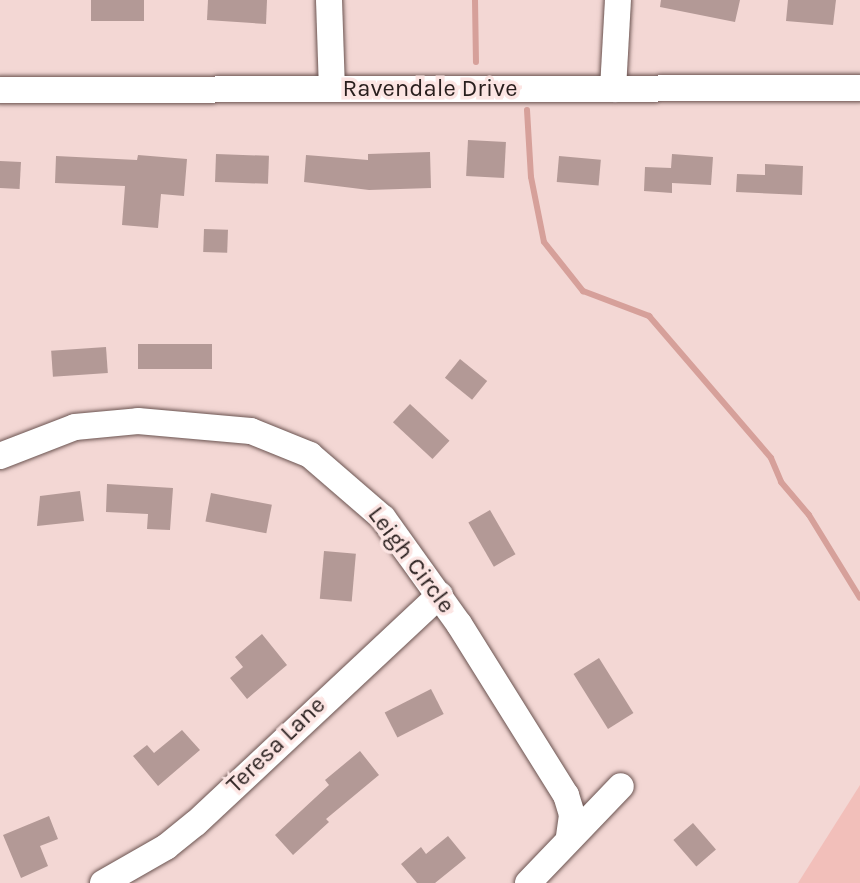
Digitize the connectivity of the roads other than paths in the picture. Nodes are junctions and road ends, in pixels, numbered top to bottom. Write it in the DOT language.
graph roads {
  1 [pos="329,0"];
  2 [pos="618,0"];
  3 [pos="860,88"];
  4 [pos="332,89"];
  5 [pos="613,89"];
  6 [pos="0,90"];
  7 [pos="0,456"];
  8 [pos="440,595"];
  9 [pos="621,786"];
  10 [pos="569,836"];
  11 [pos="103,883"];
  12 [pos="528,883"];
  1 -- 4 [label="street"];
  2 -- 5 [label="street"];
  3 -- 5 [label="street, Ravendale Drive"];
  4 -- 5 [label="street, Ravendale Drive"];
  4 -- 6 [label="street, Ravendale Drive"];
  7 -- 8 [label="street, Leigh Circle"];
  8 -- 10 [label="street, Leigh Circle"];
  8 -- 11 [label="street, Teresa Lane"];
  9 -- 10 [label="street"];
  10 -- 12 [label="street"];
}
